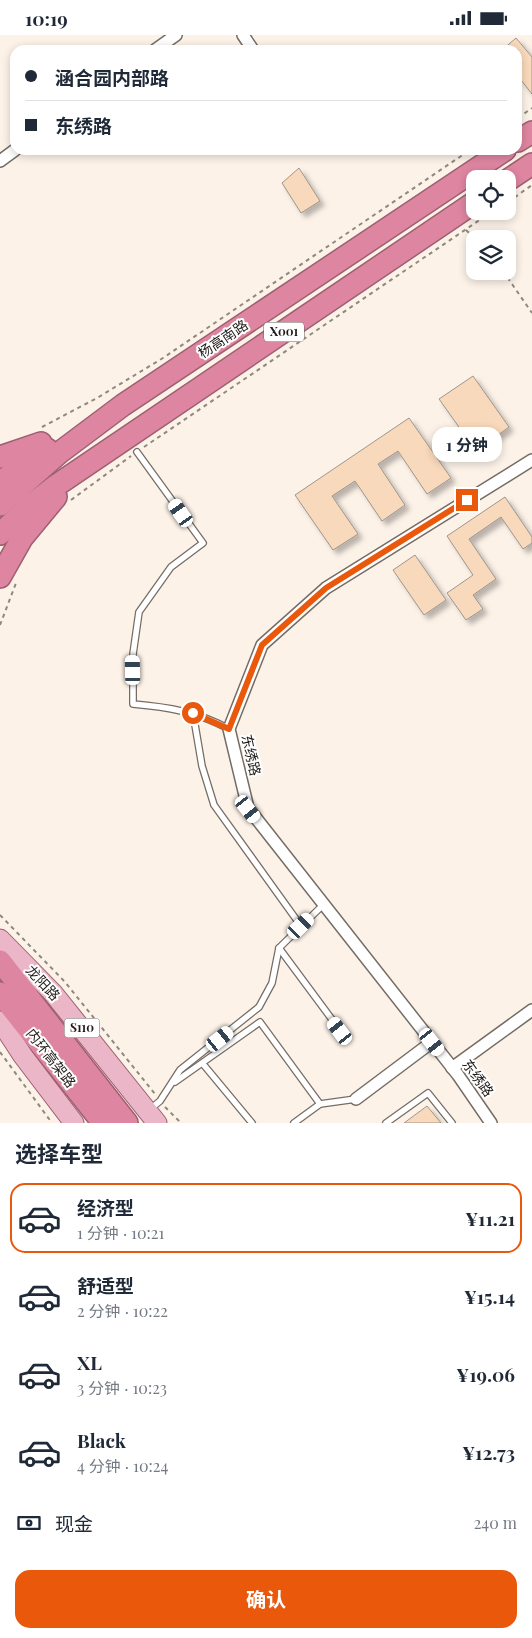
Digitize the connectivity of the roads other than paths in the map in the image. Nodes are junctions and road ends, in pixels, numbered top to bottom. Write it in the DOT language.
graph roads {
  1 [pos="176,35"];
  2 [pos="162,45"];
  3 [pos="498,155"];
  4 [pos="532,164"];
  5 [pos="516,175"];
  6 [pos="466,208"];
  7 [pos="123,405"];
  8 [pos="137,452"];
  9 [pos="0,457"];
  10 [pos="532,460"];
  11 [pos="94,461"];
  12 [pos="0,482"];
  13 [pos="0,505"];
  14 [pos="0,534"];
  15 [pos="5,577"];
  16 [pos="193,713"];
  17 [pos="229,729"];
  18 [pos="323,905"];
  19 [pos="301,926"];
  20 [pos="0,939"];
  21 [pos="279,948"];
  22 [pos="0,961"];
  23 [pos="0,993"];
  24 [pos="532,1010"];
  25 [pos="0,1021"];
  26 [pos="345,1037"];
  27 [pos="432,1042"];
  28 [pos="203,1064"];
  29 [pos="452,1068"];
  30 [pos="173,1083"];
  31 [pos="356,1099"];
  32 [pos="320,1105"];
  33 [pos="152,1117"];
  34 [pos="74,1123"];
  35 [pos="103,1123"];
  36 [pos="127,1123"];
  37 [pos="252,1123"];
  38 [pos="294,1123"];
  39 [pos="386,1123"];
  40 [pos="452,1123"];
  41 [pos="491,1123"];
  1 -- 2 [label="street"];
  3 -- 7 [label="highway, 杨高南路 / X001"];
  4 -- 5 [label="highway"];
  6 -- 11 [label="highway, 杨高南路 / X001"];
  7 -- 9 [label="highway"];
  7 -- 12 [label="highway"];
  7 -- 13 [label="highway, 杨高南路 / X001"];
  8 -- 16 [label="lane"];
  10 -- 17 [label="street, 东绣路"];
  11 -- 14 [label="highway, 杨高南路 / X001"];
  11 -- 15 [label="highway"];
  16 -- 17 [label="lane"];
  16 -- 19 [label="lane"];
  17 -- 18 [label="street, 东绣路"];
  18 -- 19 [label="lane"];
  18 -- 27 [label="street, 东绣路"];
  19 -- 21 [label="lane"];
  20 -- 33 [label="main road, 龙阳路 / S110"];
  21 -- 26 [label="lane"];
  21 -- 30 [label="lane"];
  22 -- 36 [label="highway, 内环高架路"];
  23 -- 35 [label="highway, 内环高架路"];
  24 -- 29 [label="street"];
  25 -- 34 [label="main road"];
  27 -- 29 [label="street, 东绣路"];
  27 -- 31 [label="street"];
  28 -- 30 [label="lane"];
  28 -- 32 [label="lane"];
  28 -- 37 [label="lane"];
  29 -- 41 [label="street, 东绣路"];
  30 -- 33 [label="lane"];
  31 -- 32 [label="lane"];
  32 -- 38 [label="lane"];
  39 -- 40 [label="lane"];
}
